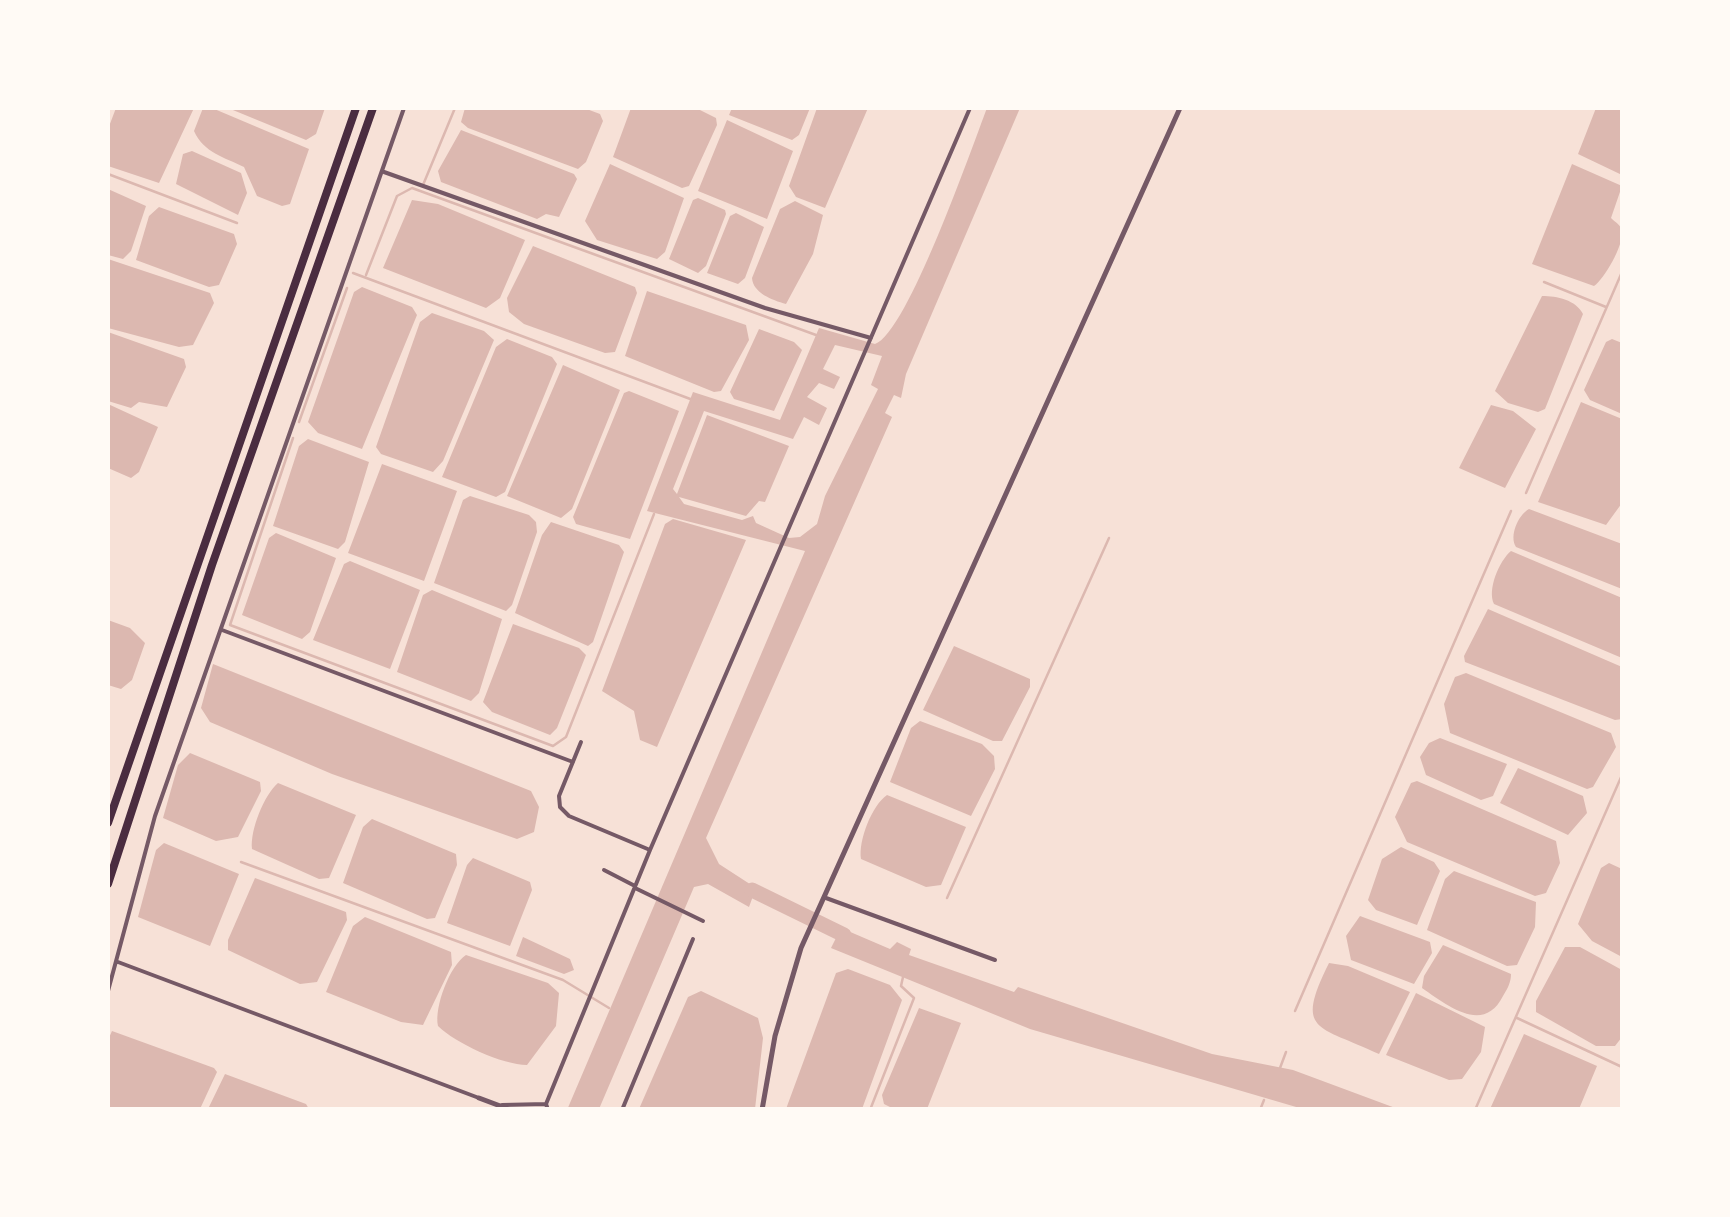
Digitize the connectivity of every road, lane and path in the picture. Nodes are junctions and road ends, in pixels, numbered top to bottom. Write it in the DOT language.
graph roads {
  1 [pos="356,108"];
  2 [pos="373,108"];
  3 [pos="404,108"];
  4 [pos="970,108"];
  5 [pos="1180,108"];
  6 [pos="382,171"];
  7 [pos="871,338"];
  8 [pos="220,630"];
  9 [pos="581,742"];
  10 [pos="573,762"];
  11 [pos="108,823"];
  12 [pos="650,850"];
  13 [pos="604,870"];
  14 [pos="108,884"];
  15 [pos="635,887"];
  16 [pos="824,897"];
  17 [pos="703,920"];
  18 [pos="693,939"];
  19 [pos="995,960"];
  20 [pos="116,961"];
  21 [pos="108,990"];
  22 [pos="479,1098"];
  23 [pos="501,1106"];
  24 [pos="547,1107"];
  25 [pos="510,1110"];
  26 [pos="622,1110"];
  27 [pos="762,1110"];
  1 -- 11 [label="highway"];
  2 -- 14 [label="highway"];
  3 -- 6 [label="street"];
  4 -- 7 [label="street"];
  5 -- 16 [label="street"];
  6 -- 7 [label="street"];
  6 -- 8 [label="street"];
  7 -- 12 [label="street"];
  8 -- 10 [label="street"];
  8 -- 20 [label="street"];
  9 -- 10 [label="street"];
  10 -- 12 [label="street"];
  12 -- 15 [label="street"];
  13 -- 15 [label="street"];
  15 -- 17 [label="street"];
  15 -- 24 [label="street"];
  16 -- 19 [label="street"];
  16 -- 27 [label="street"];
  18 -- 26 [label="street"];
  20 -- 21 [label="street"];
  20 -- 22 [label="street"];
  22 -- 23 [label="street"];
  23 -- 24 [label="street"];
  23 -- 25 [label="street"];
}
